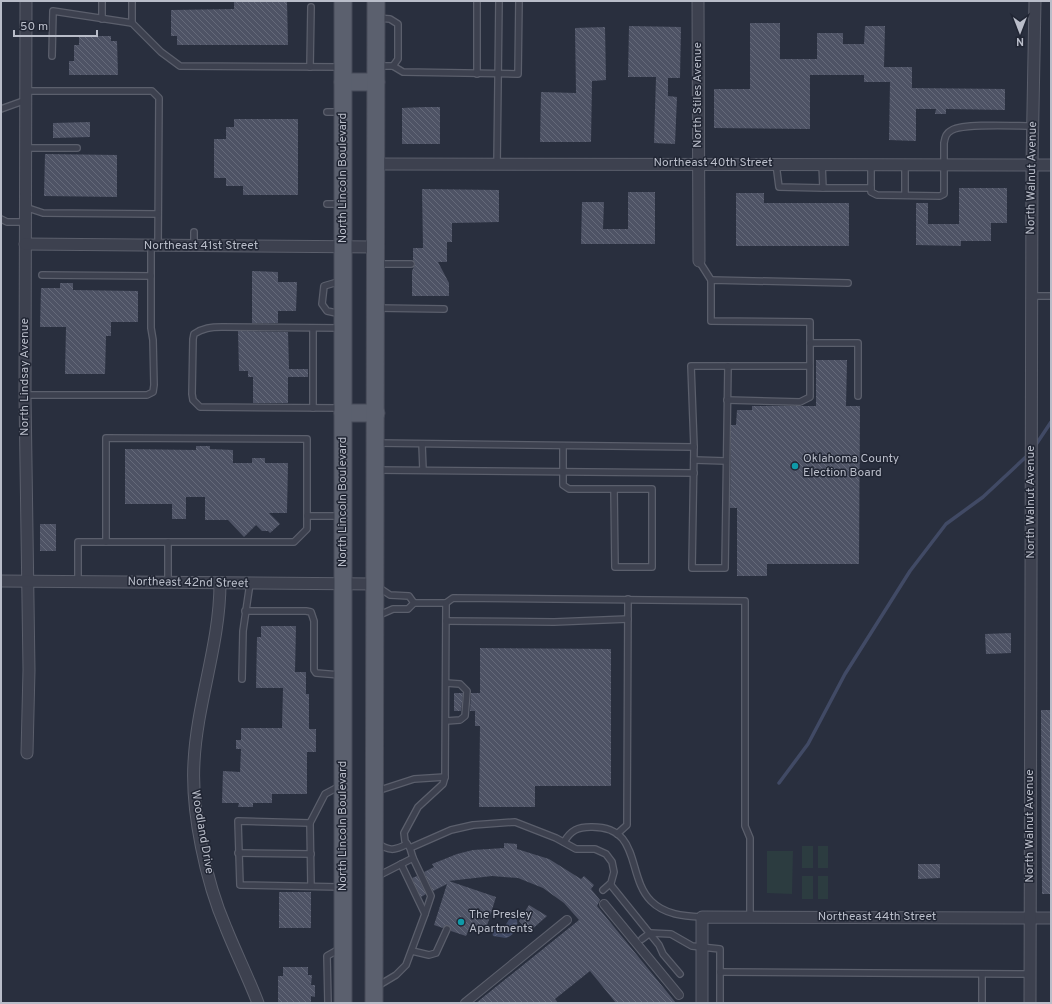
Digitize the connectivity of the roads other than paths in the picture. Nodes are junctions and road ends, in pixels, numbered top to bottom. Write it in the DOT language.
graph roads {
  1 [pos="26,1"];
  2 [pos="102,1"];
  3 [pos="132,1"];
  4 [pos="343,1"];
  5 [pos="376,1"];
  6 [pos="477,1"];
  7 [pos="499,1"];
  8 [pos="518,1"];
  9 [pos="698,1"];
  10 [pos="1035,1"];
  11 [pos="311,7"];
  12 [pos="376,18"];
  13 [pos="102,19"];
  14 [pos="132,23"];
  15 [pos="52,56"];
  16 [pos="393,66"];
  17 [pos="310,67"];
  18 [pos="376,74"];
  19 [pos="477,74"];
  20 [pos="498,74"];
  21 [pos="343,75"];
  22 [pos="26,95"];
  23 [pos="1,109"];
  24 [pos="1032,126"];
  25 [pos="25,148"];
  26 [pos="77,148"];
  27 [pos="698,163"];
  28 [pos="376,164"];
  29 [pos="497,164"];
  30 [pos="776,164"];
  31 [pos="822,164"];
  32 [pos="870,164"];
  33 [pos="905,164"];
  34 [pos="944,164"];
  35 [pos="1032,164"];
  36 [pos="1051,165"];
  37 [pos="823,188"];
  38 [pos="871,188"];
  39 [pos="905,195"];
  40 [pos="25,207"];
  41 [pos="158,214"];
  42 [pos="1,219"];
  43 [pos="25,222"];
  44 [pos="194,232"];
  45 [pos="25,244"];
  46 [pos="154,245"];
  47 [pos="194,246"];
  48 [pos="343,247"];
  49 [pos="376,247"];
  50 [pos="699,261"];
  51 [pos="376,264"];
  52 [pos="411,264"];
  53 [pos="42,275"];
  54 [pos="151,276"];
  55 [pos="711,280"];
  56 [pos="848,282"];
  57 [pos="1031,296"];
  58 [pos="1051,296"];
  59 [pos="376,308"];
  60 [pos="444,309"];
  61 [pos="343,321"];
  62 [pos="313,328"];
  63 [pos="810,343"];
  64 [pos="728,366"];
  65 [pos="810,366"];
  66 [pos="25,395"];
  67 [pos="858,396"];
  68 [pos="727,400"];
  69 [pos="313,408"];
  70 [pos="343,410"];
  71 [pos="376,413"];
  72 [pos="376,443"];
  73 [pos="422,444"];
  74 [pos="563,446"];
  75 [pos="694,447"];
  76 [pos="694,460"];
  77 [pos="726,461"];
  78 [pos="376,470"];
  79 [pos="423,470"];
  80 [pos="563,471"];
  81 [pos="694,473"];
  82 [pos="614,489"];
  83 [pos="307,516"];
  84 [pos="342,516"];
  85 [pos="106,542"];
  86 [pos="168,542"];
  87 [pos="1,581"];
  88 [pos="29,581"];
  89 [pos="78,582"];
  90 [pos="168,582"];
  91 [pos="220,583"];
  92 [pos="250,583"];
  93 [pos="343,584"];
  94 [pos="375,584"];
  95 [pos="628,599"];
  96 [pos="414,602"];
  97 [pos="446,603"];
  98 [pos="245,611"];
  99 [pos="375,617"];
  100 [pos="628,619"];
  101 [pos="446,621"];
  102 [pos="342,675"];
  103 [pos="242,680"];
  104 [pos="446,683"];
  105 [pos="446,721"];
  106 [pos="27,753"];
  107 [pos="446,777"];
  108 [pos="342,785"];
  109 [pos="375,792"];
  110 [pos="310,823"];
  111 [pos="617,834"];
  112 [pos="375,842"];
  113 [pos="564,842"];
  114 [pos="409,846"];
  115 [pos="238,853"];
  116 [pos="311,854"];
  117 [pos="413,858"];
  118 [pos="401,864"];
  119 [pos="374,878"];
  120 [pos="610,884"];
  121 [pos="311,886"];
  122 [pos="343,887"];
  123 [pos="603,890"];
  124 [pos="604,904"];
  125 [pos="425,914"];
  126 [pos="702,917"];
  127 [pos="750,917"];
  128 [pos="1029,917"];
  129 [pos="1051,918"];
  130 [pos="567,920"];
  131 [pos="446,929"];
  132 [pos="650,933"];
  133 [pos="642,939"];
  134 [pos="343,947"];
  135 [pos="702,948"];
  136 [pos="412,951"];
  137 [pos="720,972"];
  138 [pos="680,974"];
  139 [pos="982,974"];
  140 [pos="1029,974"];
  141 [pos="679,995"];
  142 [pos="374,996"];
  143 [pos="258,1003"];
  144 [pos="328,1003"];
  145 [pos="343,1003"];
  146 [pos="465,1003"];
  147 [pos="702,1003"];
  148 [pos="720,1003"];
  149 [pos="982,1003"];
  150 [pos="1030,1003"];
  1 -- 22 [label="street, North Lindsay Avenue"];
  2 -- 13 [label="lane"];
  3 -- 14 [label="lane"];
  4 -- 21 [label="main road, North Lincoln Boulevard"];
  5 -- 12 [label="main road"];
  6 -- 19 [label="lane"];
  7 -- 20 [label="lane"];
  8 -- 20 [label="lane"];
  9 -- 27 [label="street, North Stiles Avenue"];
  10 -- 24 [label="street, North Walnut Avenue"];
  11 -- 17 [label="lane"];
  12 -- 16 [label="lane"];
  12 -- 18 [label="main road"];
  13 -- 14 [label="lane"];
  13 -- 15 [label="lane"];
  14 -- 17 [label="lane"];
  16 -- 18 [label="lane"];
  16 -- 19 [label="lane"];
  17 -- 21 [label="lane"];
  18 -- 21 [label="main road"];
  18 -- 28 [label="main road"];
  19 -- 20 [label="lane"];
  20 -- 29 [label="lane"];
  21 -- 48 [label="main road, North Lincoln Boulevard"];
  22 -- 23 [label="lane"];
  22 -- 25 [label="street, North Lindsay Avenue"];
  22 -- 41 [label="lane"];
  24 -- 34 [label="lane"];
  24 -- 35 [label="street, North Walnut Avenue"];
  25 -- 26 [label="lane"];
  25 -- 40 [label="street, North Lindsay Avenue"];
  27 -- 29 [label="street, Northeast 40th Street"];
  27 -- 30 [label="street, Northeast 40th Street"];
  27 -- 50 [label="street, North Stiles Avenue"];
  28 -- 29 [label="street, Northeast 40th Street"];
  28 -- 49 [label="main road"];
  30 -- 31 [label="street, Northeast 40th Street"];
  30 -- 37 [label="lane"];
  31 -- 32 [label="street, Northeast 40th Street"];
  31 -- 37 [label="lane"];
  32 -- 33 [label="street, Northeast 40th Street"];
  32 -- 38 [label="lane"];
  33 -- 34 [label="street, Northeast 40th Street"];
  33 -- 39 [label="lane"];
  34 -- 35 [label="street, Northeast 40th Street"];
  34 -- 39 [label="lane"];
  35 -- 36 [label="street, Northeast 40th Street"];
  35 -- 57 [label="street, North Walnut Avenue"];
  37 -- 38 [label="lane"];
  38 -- 39 [label="lane"];
  40 -- 41 [label="lane"];
  40 -- 43 [label="street, North Lindsay Avenue"];
  41 -- 46 [label="lane"];
  42 -- 43 [label="lane"];
  43 -- 45 [label="street, North Lindsay Avenue"];
  44 -- 47 [label="lane"];
  45 -- 46 [label="street, Northeast 41st Street"];
  45 -- 66 [label="street, North Lindsay Avenue"];
  46 -- 47 [label="street, Northeast 41st Street"];
  46 -- 54 [label="lane"];
  47 -- 48 [label="street, Northeast 41st Street"];
  48 -- 49 [label="street, Northeast 41st Street"];
  48 -- 61 [label="main road, North Lincoln Boulevard"];
  49 -- 51 [label="main road"];
  50 -- 55 [label="lane"];
  51 -- 52 [label="lane"];
  51 -- 59 [label="main road"];
  53 -- 54 [label="lane"];
  54 -- 66 [label="lane"];
  55 -- 56 [label="lane"];
  55 -- 63 [label="lane"];
  57 -- 58 [label="lane"];
  57 -- 128 [label="street, North Walnut Avenue"];
  59 -- 60 [label="lane"];
  59 -- 71 [label="main road"];
  61 -- 62 [label="lane"];
  61 -- 70 [label="main road, North Lincoln Boulevard"];
  62 -- 69 [label="lane"];
  62 -- 69 [label="lane"];
  63 -- 65 [label="lane"];
  63 -- 67 [label="lane"];
  64 -- 65 [label="lane"];
  64 -- 68 [label="lane"];
  64 -- 75 [label="lane"];
  65 -- 68 [label="lane"];
  66 -- 88 [label="street, North Lindsay Avenue"];
  68 -- 77 [label="lane"];
  69 -- 70 [label="lane"];
  70 -- 71 [label="main road"];
  70 -- 84 [label="main road, North Lincoln Boulevard"];
  71 -- 72 [label="main road"];
  72 -- 73 [label="lane"];
  72 -- 78 [label="main road"];
  73 -- 74 [label="lane"];
  73 -- 79 [label="lane"];
  74 -- 75 [label="lane"];
  74 -- 80 [label="lane"];
  75 -- 76 [label="lane"];
  76 -- 77 [label="lane"];
  76 -- 81 [label="lane"];
  77 -- 81 [label="lane"];
  78 -- 79 [label="lane"];
  78 -- 94 [label="main road"];
  79 -- 80 [label="lane"];
  80 -- 81 [label="lane"];
  80 -- 82 [label="lane"];
  82 -- 82 [label="lane"];
  83 -- 84 [label="lane"];
  83 -- 85 [label="lane"];
  83 -- 86 [label="lane"];
  84 -- 93 [label="main road, North Lincoln Boulevard"];
  85 -- 86 [label="lane"];
  85 -- 89 [label="lane"];
  86 -- 90 [label="lane"];
  87 -- 88 [label="street, Northeast 42nd Street"];
  88 -- 89 [label="street, Northeast 42nd Street"];
  88 -- 106 [label="street, North Lindsay Avenue"];
  89 -- 90 [label="street, Northeast 42nd Street"];
  90 -- 91 [label="street, Northeast 42nd Street"];
  91 -- 92 [label="street, Northeast 42nd Street"];
  91 -- 143 [label="street, Woodland Drive"];
  92 -- 93 [label="street, Northeast 42nd Street"];
  92 -- 98 [label="lane"];
  93 -- 94 [label="street, Northeast 42nd Street"];
  93 -- 102 [label="main road, North Lincoln Boulevard"];
  94 -- 96 [label="lane"];
  94 -- 99 [label="main road"];
  95 -- 97 [label="lane"];
  95 -- 100 [label="lane"];
  95 -- 127 [label="lane"];
  96 -- 97 [label="lane"];
  96 -- 99 [label="lane"];
  97 -- 101 [label="lane"];
  98 -- 102 [label="lane"];
  98 -- 103 [label="lane"];
  99 -- 109 [label="main road"];
  100 -- 101 [label="lane"];
  100 -- 111 [label="lane"];
  101 -- 104 [label="lane"];
  102 -- 108 [label="main road, North Lincoln Boulevard"];
  104 -- 105 [label="lane"];
  104 -- 105 [label="lane"];
  105 -- 107 [label="lane"];
  107 -- 109 [label="lane"];
  107 -- 114 [label="lane"];
  108 -- 110 [label="lane"];
  108 -- 122 [label="main road, North Lincoln Boulevard"];
  109 -- 112 [label="main road"];
  110 -- 115 [label="lane"];
  110 -- 116 [label="lane"];
  111 -- 113 [label="lane"];
  111 -- 126 [label="lane"];
  112 -- 114 [label="lane"];
  112 -- 119 [label="main road"];
  113 -- 114 [label="lane"];
  113 -- 120 [label="lane"];
  114 -- 117 [label="lane"];
  115 -- 116 [label="lane"];
  115 -- 121 [label="lane"];
  116 -- 121 [label="lane"];
  117 -- 118 [label="lane"];
  117 -- 125 [label="lane"];
  118 -- 119 [label="lane"];
  118 -- 125 [label="lane"];
  119 -- 142 [label="main road"];
  120 -- 123 [label="lane"];
  120 -- 132 [label="lane"];
  121 -- 122 [label="lane"];
  122 -- 134 [label="main road, North Lincoln Boulevard"];
  124 -- 141 [label="street"];
  125 -- 136 [label="lane"];
  126 -- 127 [label="street, Northeast 44th Street"];
  126 -- 135 [label="street"];
  127 -- 128 [label="street, Northeast 44th Street"];
  128 -- 129 [label="street, Northeast 44th Street"];
  128 -- 140 [label="street, North Walnut Avenue"];
  130 -- 146 [label="street"];
  131 -- 136 [label="lane"];
  132 -- 133 [label="lane"];
  132 -- 135 [label="lane"];
  132 -- 138 [label="lane"];
  134 -- 144 [label="lane"];
  134 -- 145 [label="main road, North Lincoln Boulevard"];
  135 -- 137 [label="lane"];
  135 -- 147 [label="street"];
  136 -- 142 [label="lane"];
  137 -- 139 [label="lane"];
  137 -- 148 [label="lane"];
  139 -- 140 [label="lane"];
  139 -- 149 [label="lane"];
  140 -- 150 [label="street, North Walnut Avenue"];
}
